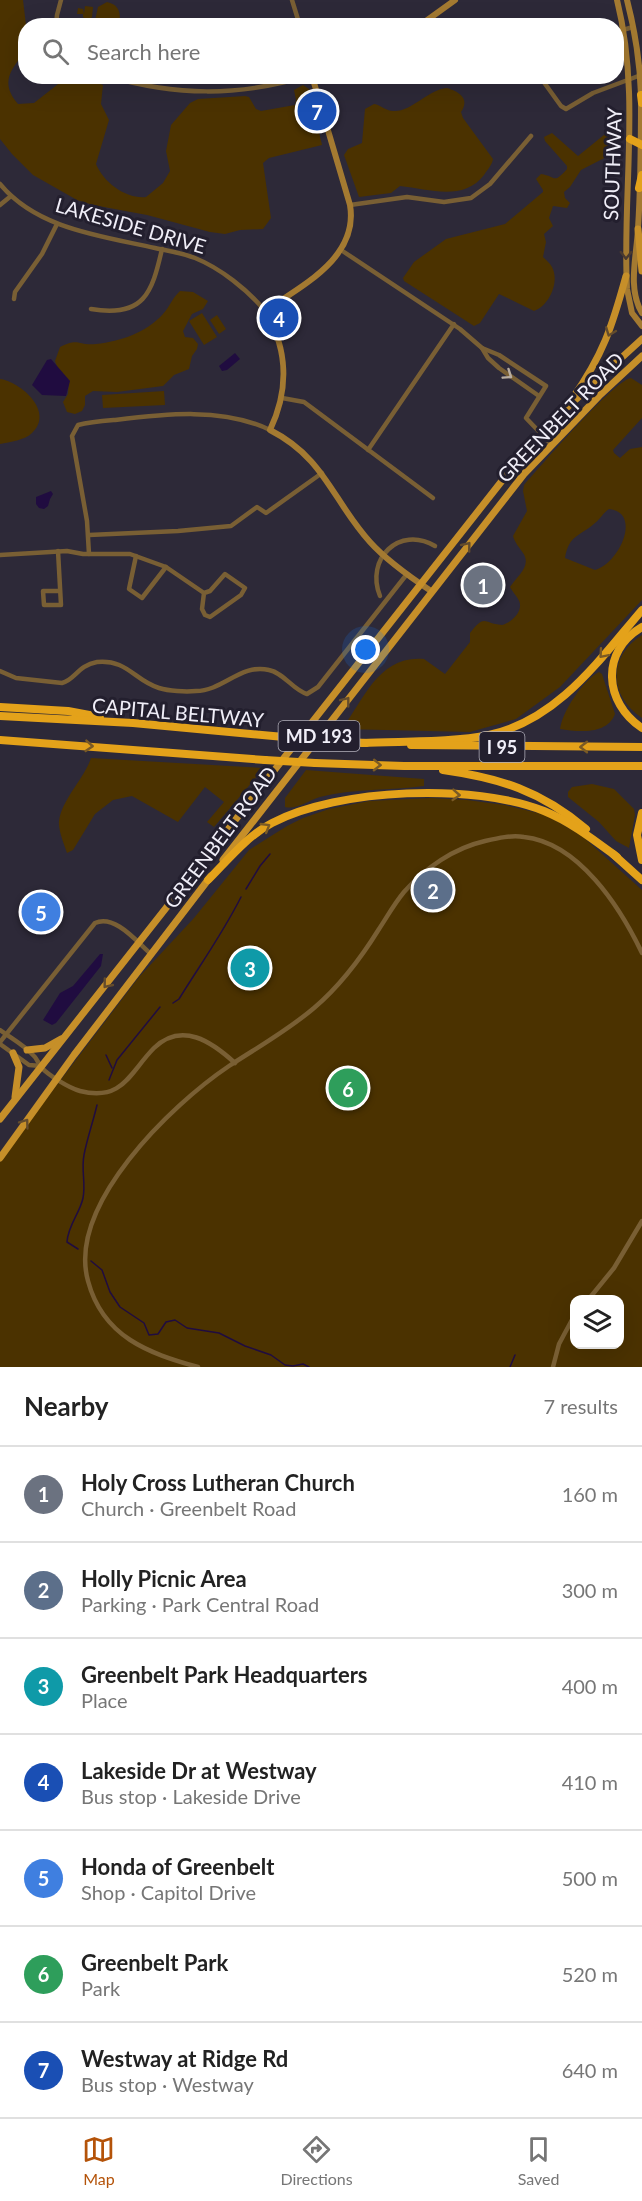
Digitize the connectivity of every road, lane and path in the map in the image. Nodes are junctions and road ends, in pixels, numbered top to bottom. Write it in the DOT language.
graph roads {
  1 [pos="61,0"];
  2 [pos="292,0"];
  3 [pos="454,0"];
  4 [pos="617,0"];
  5 [pos="627,0"];
  6 [pos="445,3"];
  7 [pos="57,18"];
  8 [pos="298,18"];
  9 [pos="428,18"];
  10 [pos="621,18"];
  11 [pos="633,27"];
  12 [pos="624,30"];
  13 [pos="641,76"];
  14 [pos="630,79"];
  15 [pos="624,81"];
  16 [pos="140,84"];
  17 [pos="273,84"];
  18 [pos="314,84"];
  19 [pos="545,84"];
  20 [pos="617,84"];
  21 [pos="641,99"];
  22 [pos="531,136"];
  23 [pos="630,139"];
  24 [pos="641,141"];
  25 [pos="642,175"];
  26 [pos="0,184"];
  27 [pos="639,188"];
  28 [pos="11,196"];
  29 [pos="0,205"];
  30 [pos="350,205"];
  31 [pos="57,224"];
  32 [pos="638,229"];
  33 [pos="162,249"];
  34 [pos="341,250"];
  35 [pos="642,271"];
  36 [pos="626,276"];
  37 [pos="14,299"];
  38 [pos="91,309"];
  39 [pos="265,311"];
  40 [pos="642,313"];
  41 [pos="454,324"];
  42 [pos="642,326"];
  43 [pos="642,339"];
  44 [pos="482,348"];
  45 [pos="642,356"];
  46 [pos="539,396"];
  47 [pos="282,398"];
  48 [pos="561,413"];
  49 [pos="270,430"];
  50 [pos="542,434"];
  51 [pos="551,444"];
  52 [pos="368,450"];
  53 [pos="322,473"];
  54 [pos="433,498"];
  55 [pos="89,535"];
  56 [pos="435,546"];
  57 [pos="58,551"];
  58 [pos="89,554"];
  59 [pos="0,555"];
  60 [pos="384,555"];
  61 [pos="136,556"];
  62 [pos="166,567"];
  63 [pos="407,574"];
  64 [pos="420,584"];
  65 [pos="60,591"];
  66 [pos="431,591"];
  67 [pos="204,592"];
  68 [pos="380,596"];
  69 [pos="642,610"];
  70 [pos="642,627"];
  71 [pos="0,671"];
  72 [pos="0,707"];
  73 [pos="0,716"];
  74 [pos="133,723"];
  75 [pos="642,728"];
  76 [pos="0,741"];
  77 [pos="362,743"];
  78 [pos="642,747"];
  79 [pos="404,766"];
  80 [pos="642,766"];
  81 [pos="642,813"];
  82 [pos="617,857"];
  83 [pos="642,860"];
  84 [pos="208,880"];
  85 [pos="642,880"];
  86 [pos="139,944"];
  87 [pos="642,953"];
  88 [pos="151,954"];
  89 [pos="0,1030"];
  90 [pos="6,1034"];
  91 [pos="63,1038"];
  92 [pos="0,1043"];
  93 [pos="27,1050"];
  94 [pos="13,1053"];
  95 [pos="235,1063"];
  96 [pos="41,1066"];
  97 [pos="57,1078"];
  98 [pos="15,1100"];
  99 [pos="0,1119"];
  100 [pos="0,1158"];
  101 [pos="642,1221"];
  102 [pos="591,1295"];
  103 [pos="570,1323"];
  104 [pos="198,1367"];
  105 [pos="553,1367"];
  1 -- 7 [label="street"];
  2 -- 8 [label="street"];
  3 -- 6 [label="street"];
  4 -- 10 [label="street, SOUTHWAY"];
  5 -- 11 [label="street, SOUTHWAY"];
  6 -- 9 [label="street"];
  11 -- 12 [label="street"];
  11 -- 13 [label="street, SOUTHWAY"];
  12 -- 14 [label="street, SOUTHWAY"];
  13 -- 14 [label="street"];
  13 -- 21 [label="street, SOUTHWAY"];
  14 -- 15 [label="street"];
  14 -- 23 [label="street, SOUTHWAY"];
  16 -- 17 [label="street"];
  18 -- 30 [label="street"];
  19 -- 20 [label="street"];
  21 -- 24 [label="street, SOUTHWAY"];
  22 -- 30 [label="street"];
  23 -- 24 [label="highway"];
  23 -- 36 [label="street, SOUTHWAY, one-way"];
  24 -- 27 [label="street, SOUTHWAY"];
  25 -- 27 [label="highway"];
  26 -- 28 [label="street, LAKESIDE DRIVE"];
  27 -- 32 [label="street, SOUTHWAY"];
  28 -- 29 [label="street"];
  28 -- 31 [label="street, LAKESIDE DRIVE"];
  30 -- 34 [label="street"];
  31 -- 33 [label="street, LAKESIDE DRIVE"];
  31 -- 37 [label="street"];
  32 -- 35 [label="main road"];
  32 -- 40 [label="street, SOUTHWAY"];
  33 -- 38 [label="street"];
  33 -- 39 [label="street, LAKESIDE DRIVE"];
  34 -- 39 [label="street"];
  34 -- 41 [label="street"];
  36 -- 42 [label="street, SOUTHWAY"];
  36 -- 48 [label="main road, one-way"];
  39 -- 47 [label="street, LAKESIDE DRIVE"];
  41 -- 44 [label="street"];
  41 -- 52 [label="street"];
  43 -- 48 [label="main road, GREENBELT ROAD / MD 193"];
  44 -- 46 [label="street, one-way"];
  44 -- 46 [label="street"];
  45 -- 51 [label="main road, GREENBELT ROAD / MD 193"];
  46 -- 50 [label="street"];
  47 -- 49 [label="street, LAKESIDE DRIVE"];
  47 -- 52 [label="street"];
  48 -- 50 [label="main road, GREENBELT ROAD / MD 193"];
  49 -- 53 [label="street"];
  49 -- 55 [label="street"];
  50 -- 51 [label="street"];
  50 -- 64 [label="main road, GREENBELT ROAD / MD 193"];
  66 -- 51 [label="main road, GREENBELT ROAD / MD 193, one-way"];
  52 -- 54 [label="street"];
  53 -- 55 [label="street"];
  53 -- 60 [label="street"];
  55 -- 58 [label="street"];
  56 -- 60 [label="street"];
  57 -- 58 [label="street"];
  57 -- 59 [label="street"];
  57 -- 65 [label="street"];
  58 -- 61 [label="street"];
  60 -- 63 [label="street"];
  60 -- 68 [label="street"];
  61 -- 62 [label="street"];
  61 -- 62 [label="street"];
  62 -- 67 [label="street"];
  63 -- 64 [label="street"];
  63 -- 71 [label="street"];
  64 -- 66 [label="street"];
  64 -- 86 [label="main road, GREENBELT ROAD / MD 193"];
  65 -- 65 [label="street"];
  84 -- 66 [label="main road, GREENBELT ROAD / MD 193, one-way"];
  67 -- 67 [label="street"];
  69 -- 77 [label="highway, one-way"];
  70 -- 75 [label="highway"];
  72 -- 74 [label="highway"];
  73 -- 74 [label="highway, CAPITAL BELTWAY / I 95"];
  74 -- 77 [label="highway, CAPITAL BELTWAY / I 95, bridge"];
  76 -- 79 [label="highway, CAPITAL BELTWAY / I 95, one-way, bridge"];
  78 -- 77 [label="highway, CAPITAL BELTWAY / I 95, one-way"];
  79 -- 80 [label="highway, CAPITAL BELTWAY / I 95"];
  79 -- 82 [label="highway"];
  81 -- 83 [label="highway"];
  84 -- 82 [label="highway, one-way"];
  82 -- 85 [label="highway"];
  84 -- 88 [label="main road, GREENBELT ROAD / MD 193"];
  86 -- 88 [label="street"];
  86 -- 90 [label="street"];
  86 -- 91 [label="main road, GREENBELT ROAD / MD 193, one-way"];
  87 -- 95 [label="street"];
  88 -- 97 [label="main road, GREENBELT ROAD / MD 193"];
  89 -- 90 [label="street"];
  90 -- 92 [label="street"];
  90 -- 93 [label="street"];
  91 -- 93 [label="main road"];
  91 -- 96 [label="main road, GREENBELT ROAD / MD 193"];
  92 -- 94 [label="street"];
  93 -- 96 [label="street"];
  94 -- 96 [label="street"];
  94 -- 98 [label="main road"];
  95 -- 97 [label="street"];
  95 -- 104 [label="street"];
  96 -- 97 [label="street"];
  96 -- 98 [label="main road, GREENBELT ROAD / MD 193"];
  100 -- 97 [label="main road, GREENBELT ROAD / MD 193, one-way"];
  98 -- 99 [label="main road, GREENBELT ROAD / MD 193"];
  101 -- 102 [label="street"];
  103 -- 105 [label="street"];
}
